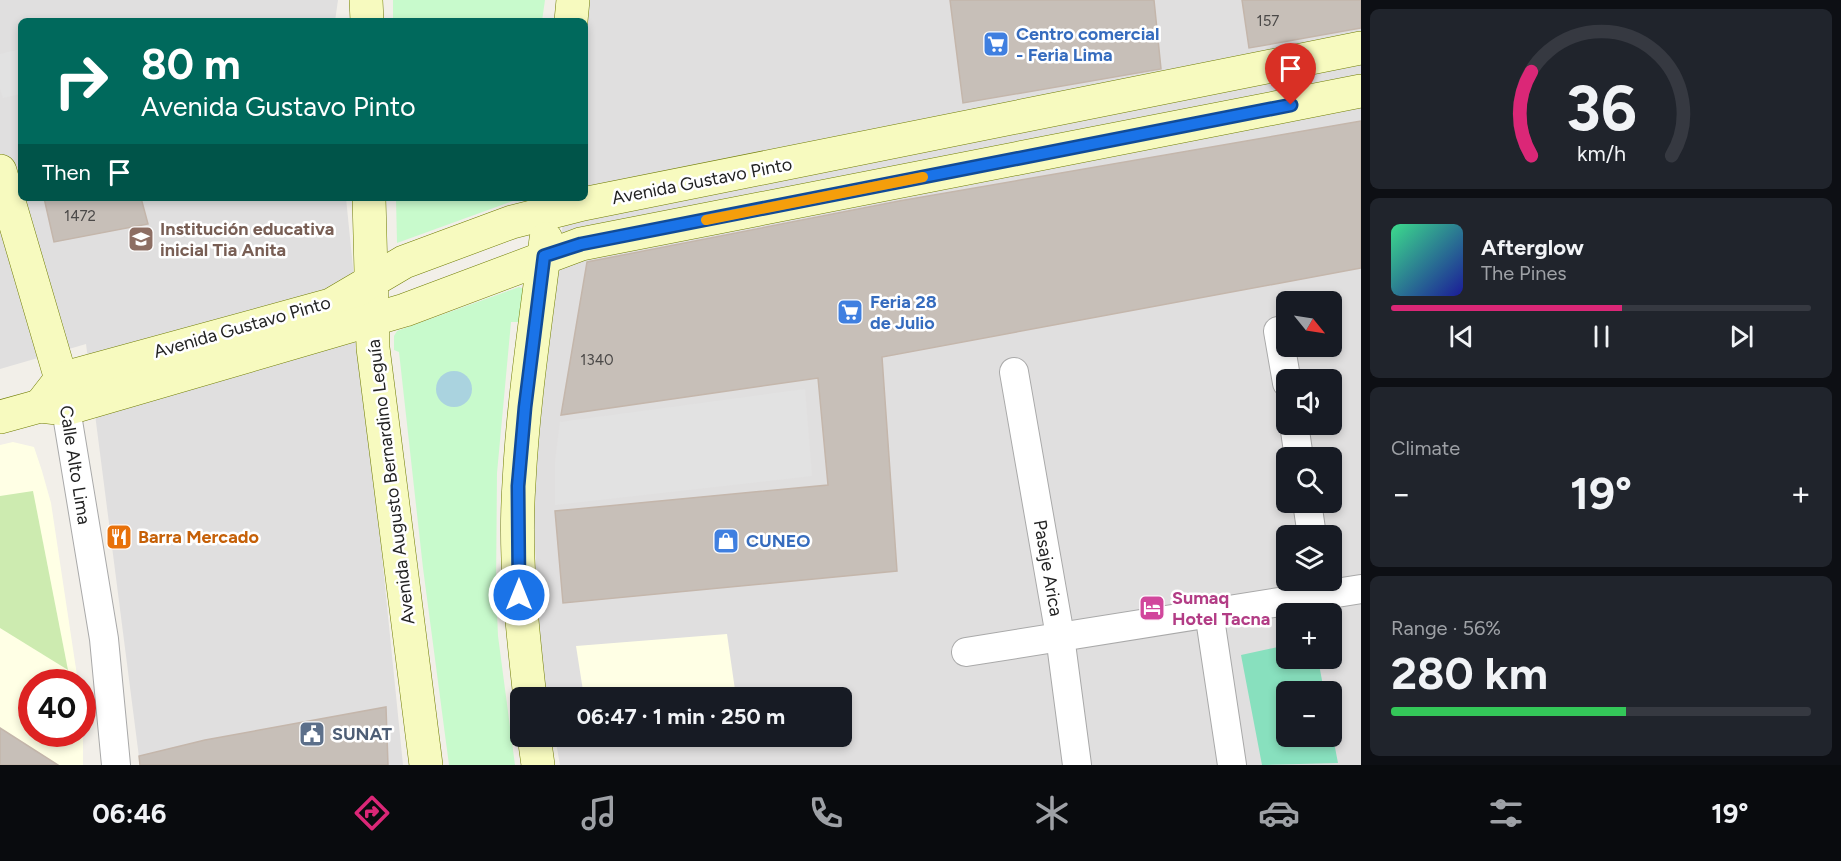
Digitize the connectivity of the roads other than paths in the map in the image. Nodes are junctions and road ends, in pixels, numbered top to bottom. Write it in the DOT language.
graph roads {
  1 [pos="366,0"];
  2 [pos="573,0"];
  3 [pos="366,18"];
  4 [pos="571,18"];
  5 [pos="1361,48"];
  6 [pos="1361,91"];
  7 [pos="0,171"];
  8 [pos="588,198"];
  9 [pos="369,201"];
  10 [pos="571,201"];
  11 [pos="550,205"];
  12 [pos="544,256"];
  13 [pos="372,279"];
  14 [pos="372,320"];
  15 [pos="1014,372"];
  16 [pos="56,398"];
  17 [pos="0,417"];
  18 [pos="1342,589"];
  19 [pos="1361,589"];
  20 [pos="1307,591"];
  21 [pos="1209,612"];
  22 [pos="1060,636"];
  23 [pos="966,652"];
  24 [pos="529,687"];
  25 [pos="536,747"];
  26 [pos="117,765"];
  27 [pos="426,765"];
  28 [pos="538,765"];
  29 [pos="1077,765"];
  30 [pos="1232,765"];
  1 -- 3 [label="main road"];
  2 -- 4 [label="main road"];
  5 -- 8 [label="main road, Avenida Gustavo Pinto"];
  6 -- 12 [label="main road, Avenida Gustavo Pinto"];
  7 -- 16 [label="main road, Calle Alto Lima"];
  9 -- 13 [label="main road, Avenida Augusto Bernardino Leguía"];
  10 -- 11 [label="main road, Avenida Gustavo Pinto"];
  11 -- 12 [label="main road"];
  11 -- 13 [label="main road, Avenida Gustavo Pinto"];
  12 -- 14 [label="main road, Avenida Gustavo Pinto"];
  12 -- 24 [label="main road"];
  13 -- 14 [label="main road, Avenida Augusto Bernardino Leguía"];
  13 -- 16 [label="main road, Avenida Gustavo Pinto"];
  14 -- 16 [label="main road, Avenida Gustavo Pinto"];
  14 -- 27 [label="main road, Avenida Augusto Bernardino Leguía"];
  15 -- 22 [label="street, Pasaje Arica"];
  16 -- 17 [label="main road, Avenida Gustavo Pinto"];
  16 -- 26 [label="street, Calle Alto Lima"];
  18 -- 19 [label="street"];
  20 -- 21 [label="street"];
  21 -- 22 [label="street"];
  21 -- 30 [label="street"];
  22 -- 23 [label="street"];
  22 -- 29 [label="street, Pasaje Arica"];
  25 -- 28 [label="main road"];
}
